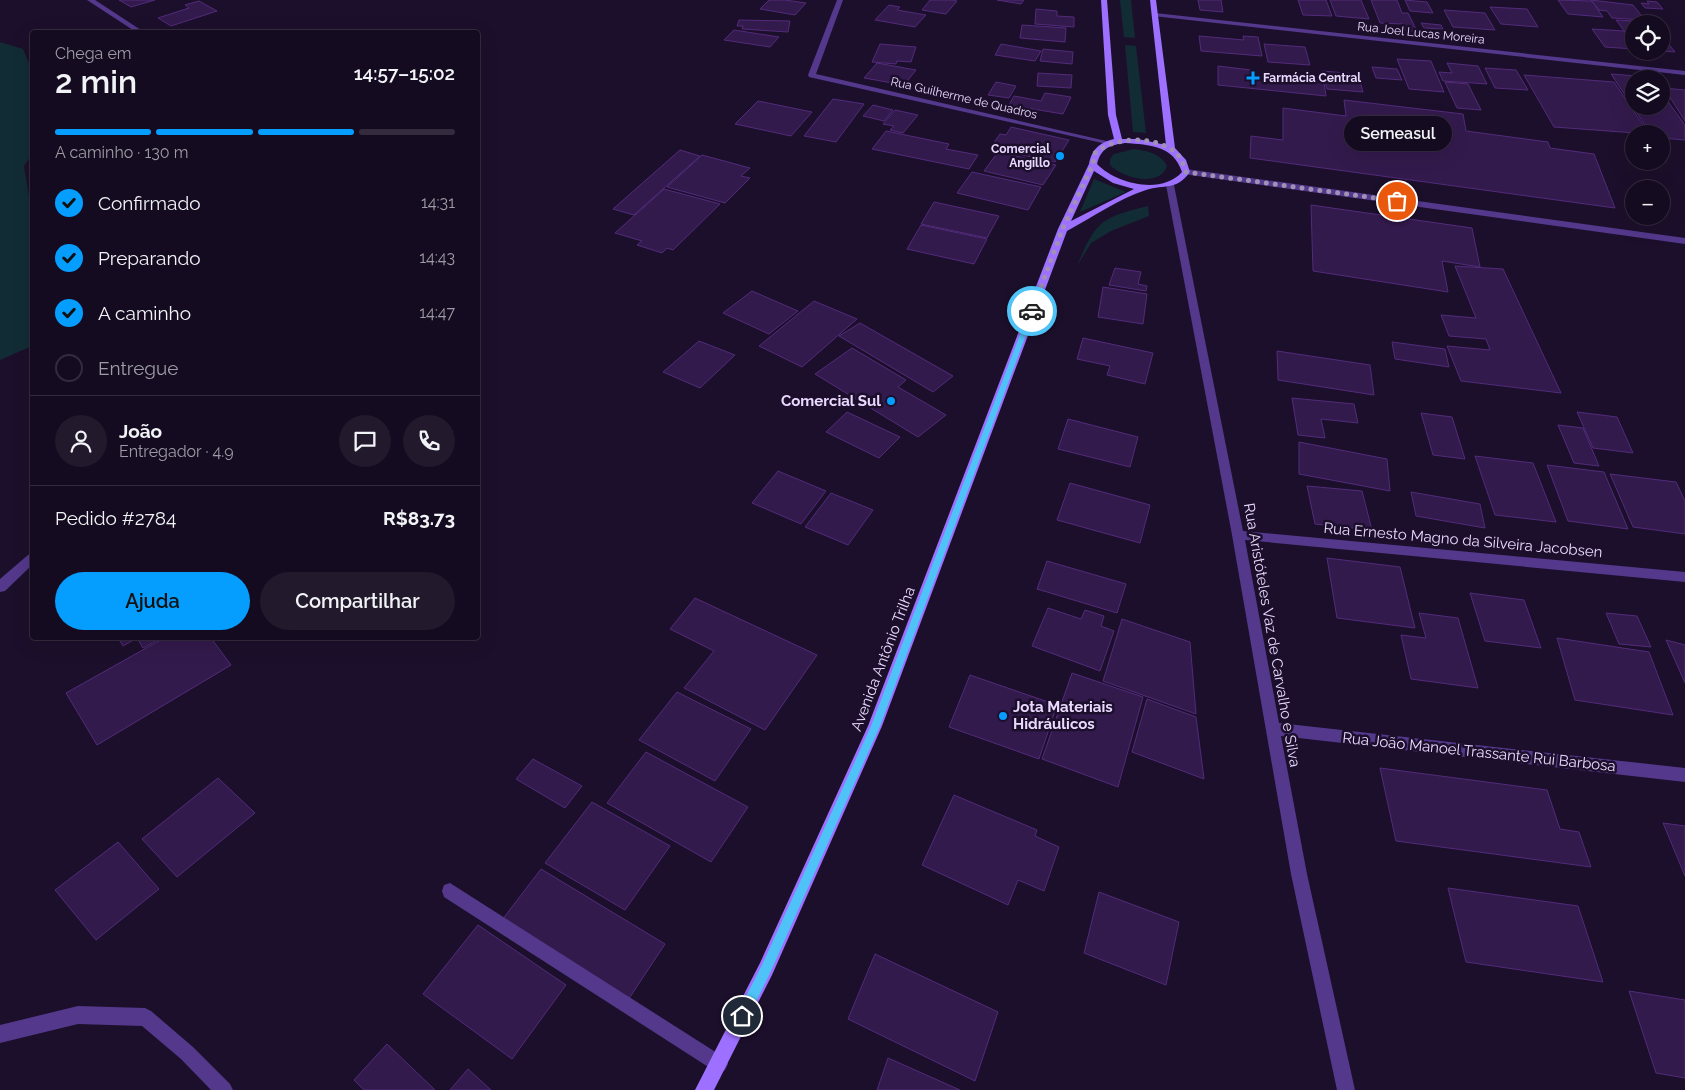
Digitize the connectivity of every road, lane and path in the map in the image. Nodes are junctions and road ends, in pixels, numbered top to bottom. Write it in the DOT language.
graph roads {
  1 [pos="90,0"];
  2 [pos="840,0"];
  3 [pos="1104,0"];
  4 [pos="1153,0"];
  5 [pos="1155,15"];
  6 [pos="137,30"];
  7 [pos="1685,73"];
  8 [pos="1114,142"];
  9 [pos="1171,149"];
  10 [pos="1093,164"];
  11 [pos="1186,172"];
  12 [pos="1170,185"];
  13 [pos="1145,188"];
  14 [pos="1063,228"];
  15 [pos="1685,241"];
  16 [pos="1238,535"];
  17 [pos="30,560"];
  18 [pos="1685,577"];
  19 [pos="0,587"];
  20 [pos="1273,729"];
  21 [pos="1685,774"];
  22 [pos="450,891"];
  23 [pos="0,1034"];
  24 [pos="719,1064"];
  25 [pos="224,1090"];
  26 [pos="704,1090"];
  27 [pos="1346,1090"];
  1 -- 6 [label="street"];
  2 -- 8 [label="street, Rua Guilherme de Quadros"];
  3 -- 8 [label="main road"];
  4 -- 5 [label="main road"];
  5 -- 7 [label="street, Rua Joel Lucas Moreira"];
  5 -- 9 [label="main road"];
  8 -- 9 [label="main road"];
  8 -- 10 [label="main road, Avenida Antônio Trilha"];
  9 -- 11 [label="main road"];
  10 -- 13 [label="main road"];
  10 -- 14 [label="main road, Avenida Antônio Trilha"];
  11 -- 12 [label="main road"];
  11 -- 15 [label="street"];
  12 -- 13 [label="main road"];
  12 -- 16 [label="street, Rua Aristóteles Vaz de Carvalho e Silva"];
  13 -- 14 [label="main road"];
  14 -- 24 [label="main road, Avenida Antônio Trilha"];
  16 -- 18 [label="street, Rua Ernesto Magno da Silveira Jacobsen"];
  16 -- 20 [label="street, Rua Aristóteles Vaz de Carvalho e Silva"];
  17 -- 19 [label="street"];
  20 -- 21 [label="street, Rua João Manoel Trassante Rui Barbosa"];
  20 -- 27 [label="street, Rua Aristóteles Vaz de Carvalho e Silva"];
  22 -- 24 [label="street"];
  23 -- 25 [label="street"];
  24 -- 26 [label="main road, Avenida Antônio Trilha"];
}
